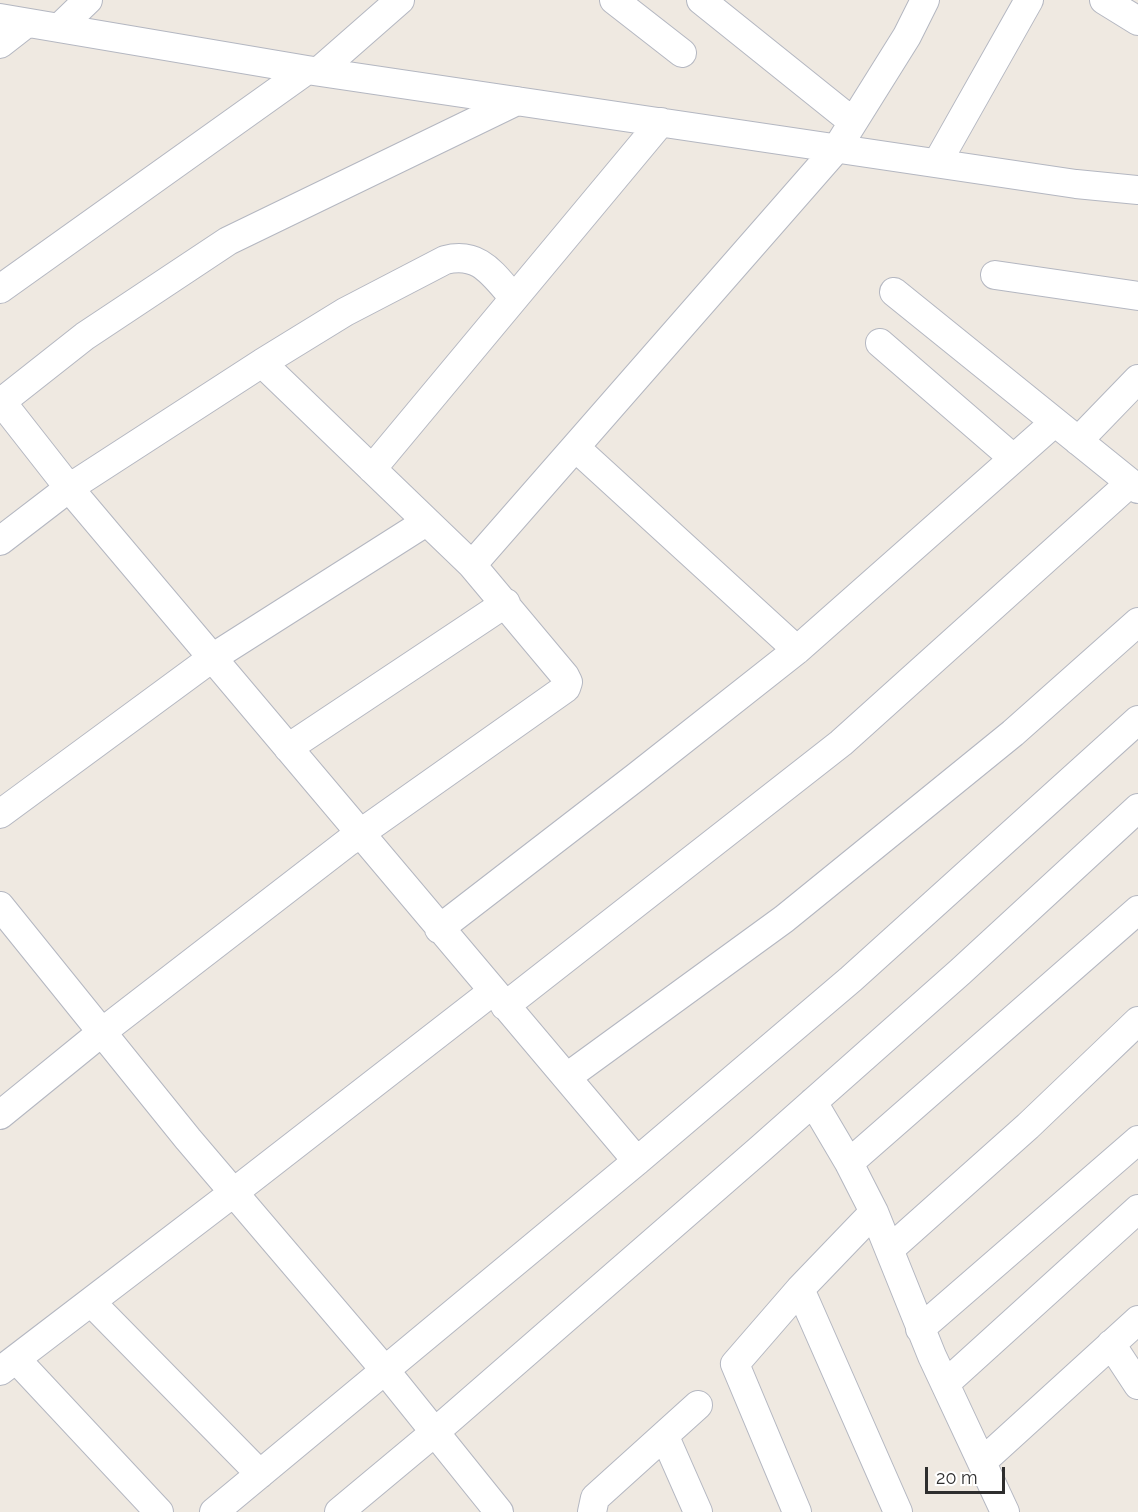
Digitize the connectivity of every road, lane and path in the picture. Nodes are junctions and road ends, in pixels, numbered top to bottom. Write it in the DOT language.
graph roads {
  1 [pos="88,0"];
  2 [pos="400,0"];
  3 [pos="614,0"];
  4 [pos="701,0"];
  5 [pos="925,0"];
  6 [pos="1029,0"];
  7 [pos="1104,0"];
  8 [pos="13,21"];
  9 [pos="1138,21"];
  10 [pos="60,27"];
  11 [pos="0,44"];
  12 [pos="682,53"];
  13 [pos="313,70"];
  14 [pos="517,100"];
  15 [pos="660,122"];
  16 [pos="853,122"];
  17 [pos="837,148"];
  18 [pos="937,163"];
  19 [pos="1138,190"];
  20 [pos="995,275"];
  21 [pos="0,289"];
  22 [pos="894,292"];
  23 [pos="1138,296"];
  24 [pos="514,298"];
  25 [pos="880,343"];
  26 [pos="262,363"];
  27 [pos="1138,379"];
  28 [pos="0,402"];
  29 [pos="1055,422"];
  30 [pos="1078,441"];
  31 [pos="576,448"];
  32 [pos="1013,458"];
  33 [pos="372,469"];
  34 [pos="1134,486"];
  35 [pos="69,488"];
  36 [pos="426,522"];
  37 [pos="0,541"];
  38 [pos="472,565"];
  39 [pos="506,603"];
  40 [pos="1138,622"];
  41 [pos="797,650"];
  42 [pos="212,658"];
  43 [pos="1138,720"];
  44 [pos="288,748"];
  45 [pos="1138,808"];
  46 [pos="0,814"];
  47 [pos="360,834"];
  48 [pos="0,906"];
  49 [pos="1138,910"];
  50 [pos="439,928"];
  51 [pos="499,998"];
  52 [pos="1138,1021"];
  53 [pos="102,1032"];
  54 [pos="567,1077"];
  55 [pos="813,1102"];
  56 [pos="0,1115"];
  57 [pos="1138,1140"];
  58 [pos="637,1161"];
  59 [pos="849,1163"];
  60 [pos="234,1193"];
  61 [pos="1138,1209"];
  62 [pos="874,1212"];
  63 [pos="890,1249"];
  64 [pos="800,1289"];
  65 [pos="91,1302"];
  66 [pos="1138,1320"];
  67 [pos="920,1329"];
  68 [pos="1111,1344"];
  69 [pos="8,1365"];
  70 [pos="384,1369"];
  71 [pos="945,1384"];
  72 [pos="1138,1385"];
  73 [pos="698,1406"];
  74 [pos="435,1432"];
  75 [pos="665,1437"];
  76 [pos="982,1462"];
  77 [pos="260,1474"];
  78 [pos="159,1512"];
  79 [pos="214,1512"];
  80 [pos="339,1512"];
  81 [pos="499,1512"];
  82 [pos="592,1512"];
  83 [pos="698,1512"];
  84 [pos="797,1512"];
  85 [pos="898,1512"];
  86 [pos="1005,1512"];
  1 -- 10 [label="street"];
  2 -- 13 [label="street"];
  3 -- 12 [label="street"];
  4 -- 16 [label="street"];
  5 -- 16 [label="street"];
  6 -- 18 [label="street"];
  7 -- 9 [label="street"];
  8 -- 10 [label="street"];
  8 -- 11 [label="street"];
  10 -- 13 [label="street"];
  13 -- 14 [label="street"];
  13 -- 21 [label="street"];
  14 -- 15 [label="street"];
  14 -- 28 [label="street"];
  15 -- 17 [label="street"];
  15 -- 24 [label="street"];
  16 -- 17 [label="street"];
  17 -- 18 [label="street"];
  17 -- 31 [label="street"];
  18 -- 19 [label="street"];
  20 -- 23 [label="street"];
  22 -- 29 [label="street"];
  24 -- 26 [label="street"];
  24 -- 33 [label="street"];
  25 -- 32 [label="street"];
  26 -- 33 [label="street"];
  26 -- 35 [label="street"];
  27 -- 30 [label="street"];
  28 -- 35 [label="street"];
  29 -- 30 [label="street"];
  29 -- 32 [label="street"];
  30 -- 34 [label="street"];
  31 -- 38 [label="street"];
  31 -- 41 [label="street"];
  32 -- 41 [label="street"];
  33 -- 36 [label="street"];
  34 -- 51 [label="street"];
  35 -- 37 [label="street"];
  35 -- 42 [label="street"];
  36 -- 38 [label="street"];
  36 -- 42 [label="street"];
  38 -- 39 [label="street"];
  39 -- 44 [label="street"];
  39 -- 47 [label="street"];
  40 -- 54 [label="street"];
  41 -- 50 [label="street"];
  42 -- 44 [label="street"];
  42 -- 46 [label="street"];
  43 -- 58 [label="street"];
  44 -- 47 [label="street"];
  45 -- 55 [label="street"];
  47 -- 50 [label="street"];
  47 -- 53 [label="street"];
  48 -- 53 [label="street"];
  49 -- 59 [label="street"];
  50 -- 51 [label="street"];
  51 -- 54 [label="street"];
  51 -- 60 [label="street"];
  52 -- 63 [label="street"];
  53 -- 56 [label="street"];
  53 -- 60 [label="street"];
  54 -- 58 [label="street"];
  55 -- 59 [label="street"];
  55 -- 74 [label="street"];
  57 -- 67 [label="street"];
  58 -- 70 [label="street"];
  59 -- 62 [label="street"];
  60 -- 65 [label="street"];
  60 -- 70 [label="street"];
  61 -- 71 [label="street"];
  62 -- 63 [label="street"];
  62 -- 64 [label="street"];
  63 -- 67 [label="street"];
  64 -- 84 [label="street"];
  64 -- 85 [label="street"];
  65 -- 69 [label="street"];
  65 -- 77 [label="street"];
  66 -- 68 [label="street"];
  67 -- 71 [label="street"];
  68 -- 72 [label="street"];
  68 -- 76 [label="street"];
  69 -- 78 [label="street"];
  70 -- 74 [label="street"];
  70 -- 77 [label="street"];
  71 -- 76 [label="street"];
  73 -- 75 [label="street"];
  74 -- 80 [label="street"];
  74 -- 81 [label="street"];
  75 -- 82 [label="street"];
  75 -- 83 [label="street"];
  76 -- 86 [label="street"];
  77 -- 79 [label="street"];
}
